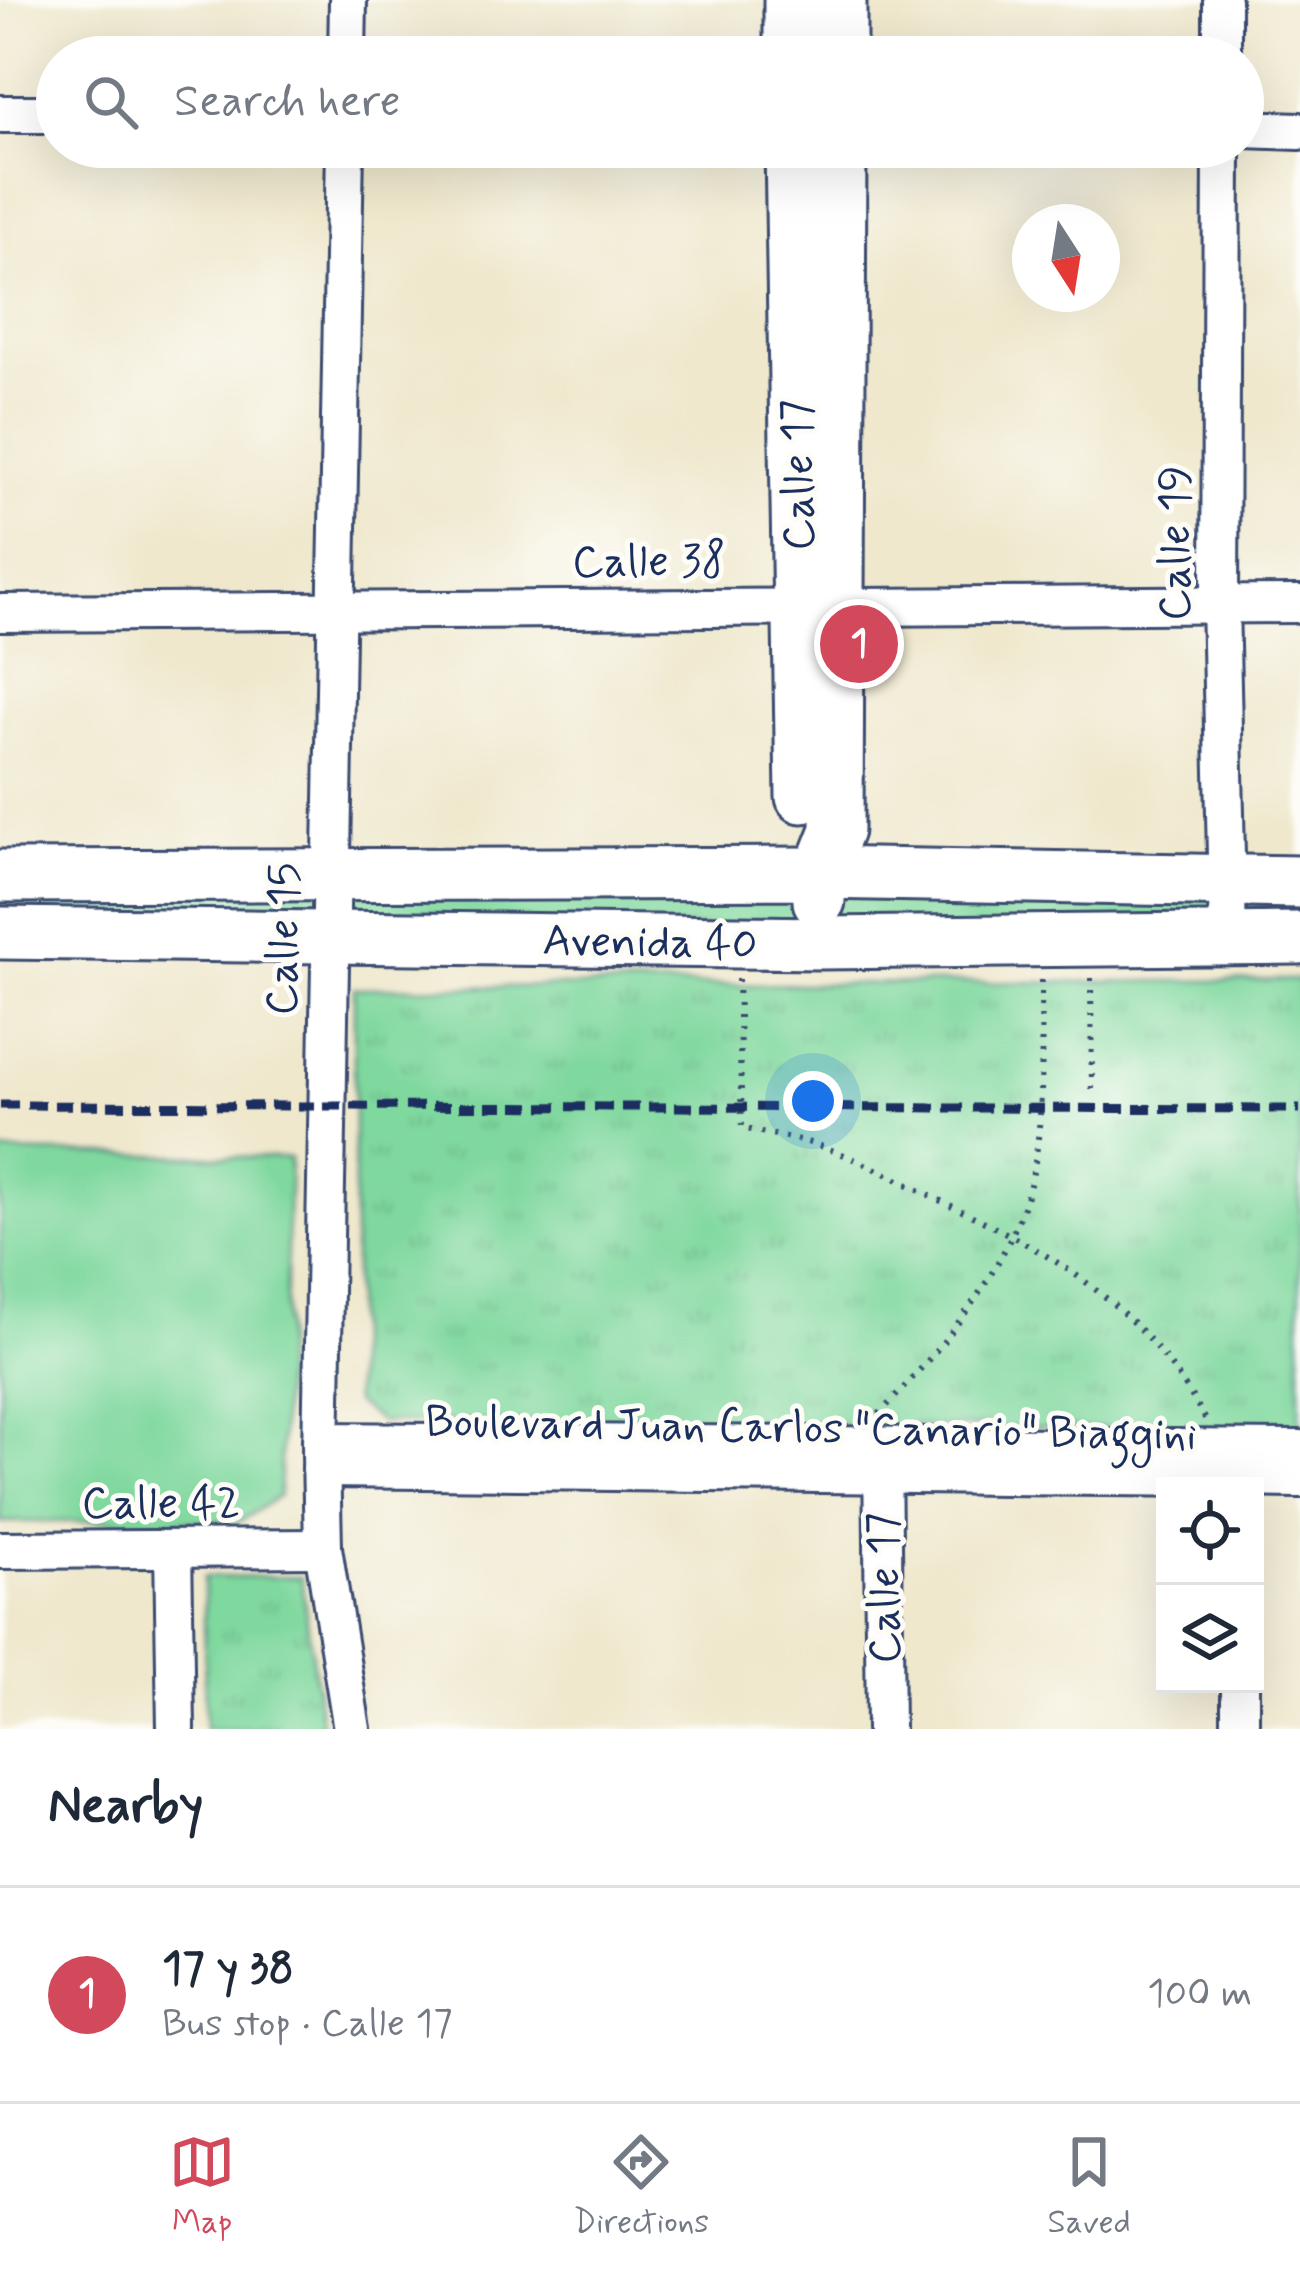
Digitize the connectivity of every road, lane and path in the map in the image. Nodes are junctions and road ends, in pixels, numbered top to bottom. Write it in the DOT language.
graph roads {
  1 [pos="348,0"];
  2 [pos="790,0"];
  3 [pos="840,0"];
  4 [pos="1222,0"];
  5 [pos="347,36"];
  6 [pos="790,36"];
  7 [pos="840,36"];
  8 [pos="1222,36"];
  9 [pos="0,114"];
  10 [pos="36,114"];
  11 [pos="1264,130"];
  12 [pos="1300,131"];
  13 [pos="345,168"];
  14 [pos="792,168"];
  15 [pos="839,168"];
  16 [pos="1222,168"];
  17 [pos="1220,603"];
  18 [pos="1300,604"];
  19 [pos="817,605"];
  20 [pos="0,613"];
  21 [pos="334,613"];
  22 [pos="820,873"];
  23 [pos="0,876"];
  24 [pos="330,876"];
  25 [pos="1225,882"];
  26 [pos="1300,882"];
  27 [pos="0,933"];
  28 [pos="328,935"];
  29 [pos="1300,938"];
  30 [pos="1228,940"];
  31 [pos="821,944"];
  32 [pos="738,961"];
  33 [pos="1041,962"];
  34 [pos="1091,963"];
  35 [pos="1092,1096"];
  36 [pos="1010,1233"];
  37 [pos="838,1445"];
  38 [pos="1300,1449"];
  39 [pos="321,1455"];
  40 [pos="881,1461"];
  41 [pos="1236,1466"];
  42 [pos="1300,1479"];
  43 [pos="323,1548"];
  44 [pos="172,1549"];
  45 [pos="0,1550"];
  46 [pos="1240,1693"];
  47 [pos="176,1729"];
  48 [pos="352,1729"];
  49 [pos="885,1729"];
  50 [pos="1240,1729"];
  1 -- 5 [label="street"];
  2 -- 6 [label="main road"];
  3 -- 7 [label="main road"];
  4 -- 8 [label="street"];
  9 -- 10 [label="street"];
  11 -- 12 [label="street"];
  13 -- 21 [label="street, Calle 15"];
  14 -- 19 [label="main road, Calle 17"];
  15 -- 19 [label="main road, Calle 17"];
  16 -- 17 [label="street, Calle 19"];
  17 -- 18 [label="street, Calle 38"];
  17 -- 19 [label="street, Calle 38"];
  17 -- 25 [label="street, Calle 19"];
  19 -- 21 [label="street, Calle 38"];
  19 -- 22 [label="main road, Calle 17"];
  20 -- 21 [label="street, Calle 38"];
  21 -- 24 [label="street, Calle 15"];
  22 -- 24 [label="main road, Avenida 40"];
  22 -- 25 [label="main road, Avenida 40"];
  22 -- 31 [label="main road, Calle 17"];
  23 -- 24 [label="main road, Avenida 40"];
  24 -- 28 [label="street, Calle 15"];
  25 -- 26 [label="main road, Avenida 40"];
  25 -- 30 [label="street, Calle 19"];
  27 -- 28 [label="main road, Avenida 40"];
  28 -- 31 [label="main road, Avenida 40"];
  28 -- 39 [label="street, Calle 15"];
  29 -- 30 [label="main road, Avenida 40"];
  30 -- 31 [label="main road, Avenida 40"];
  32 -- 36 [label="path"];
  33 -- 36 [label="path"];
  34 -- 35 [label="path"];
  36 -- 37 [label="path"];
  36 -- 41 [label="path"];
  37 -- 39 [label="street, Boulevard Juan Carlos \"Canario\" Biaggini"];
  37 -- 40 [label="street, Boulevard Juan Carlos \"Canario\" Biaggini"];
  38 -- 41 [label="street, Boulevard Juan Carlos \"Canario\" Biaggini"];
  39 -- 40 [label="street, Boulevard Juan Carlos \"Canario\" Biaggini"];
  39 -- 43 [label="street, Calle 15"];
  40 -- 41 [label="street, Boulevard Juan Carlos \"Canario\" Biaggini"];
  40 -- 49 [label="street, Calle 17"];
  41 -- 42 [label="street, Boulevard Juan Carlos \"Canario\" Biaggini"];
  43 -- 44 [label="street, Calle 42"];
  43 -- 48 [label="street, Calle 15"];
  44 -- 45 [label="street, Calle 42"];
  44 -- 47 [label="street"];
  46 -- 50 [label="street"];
}
